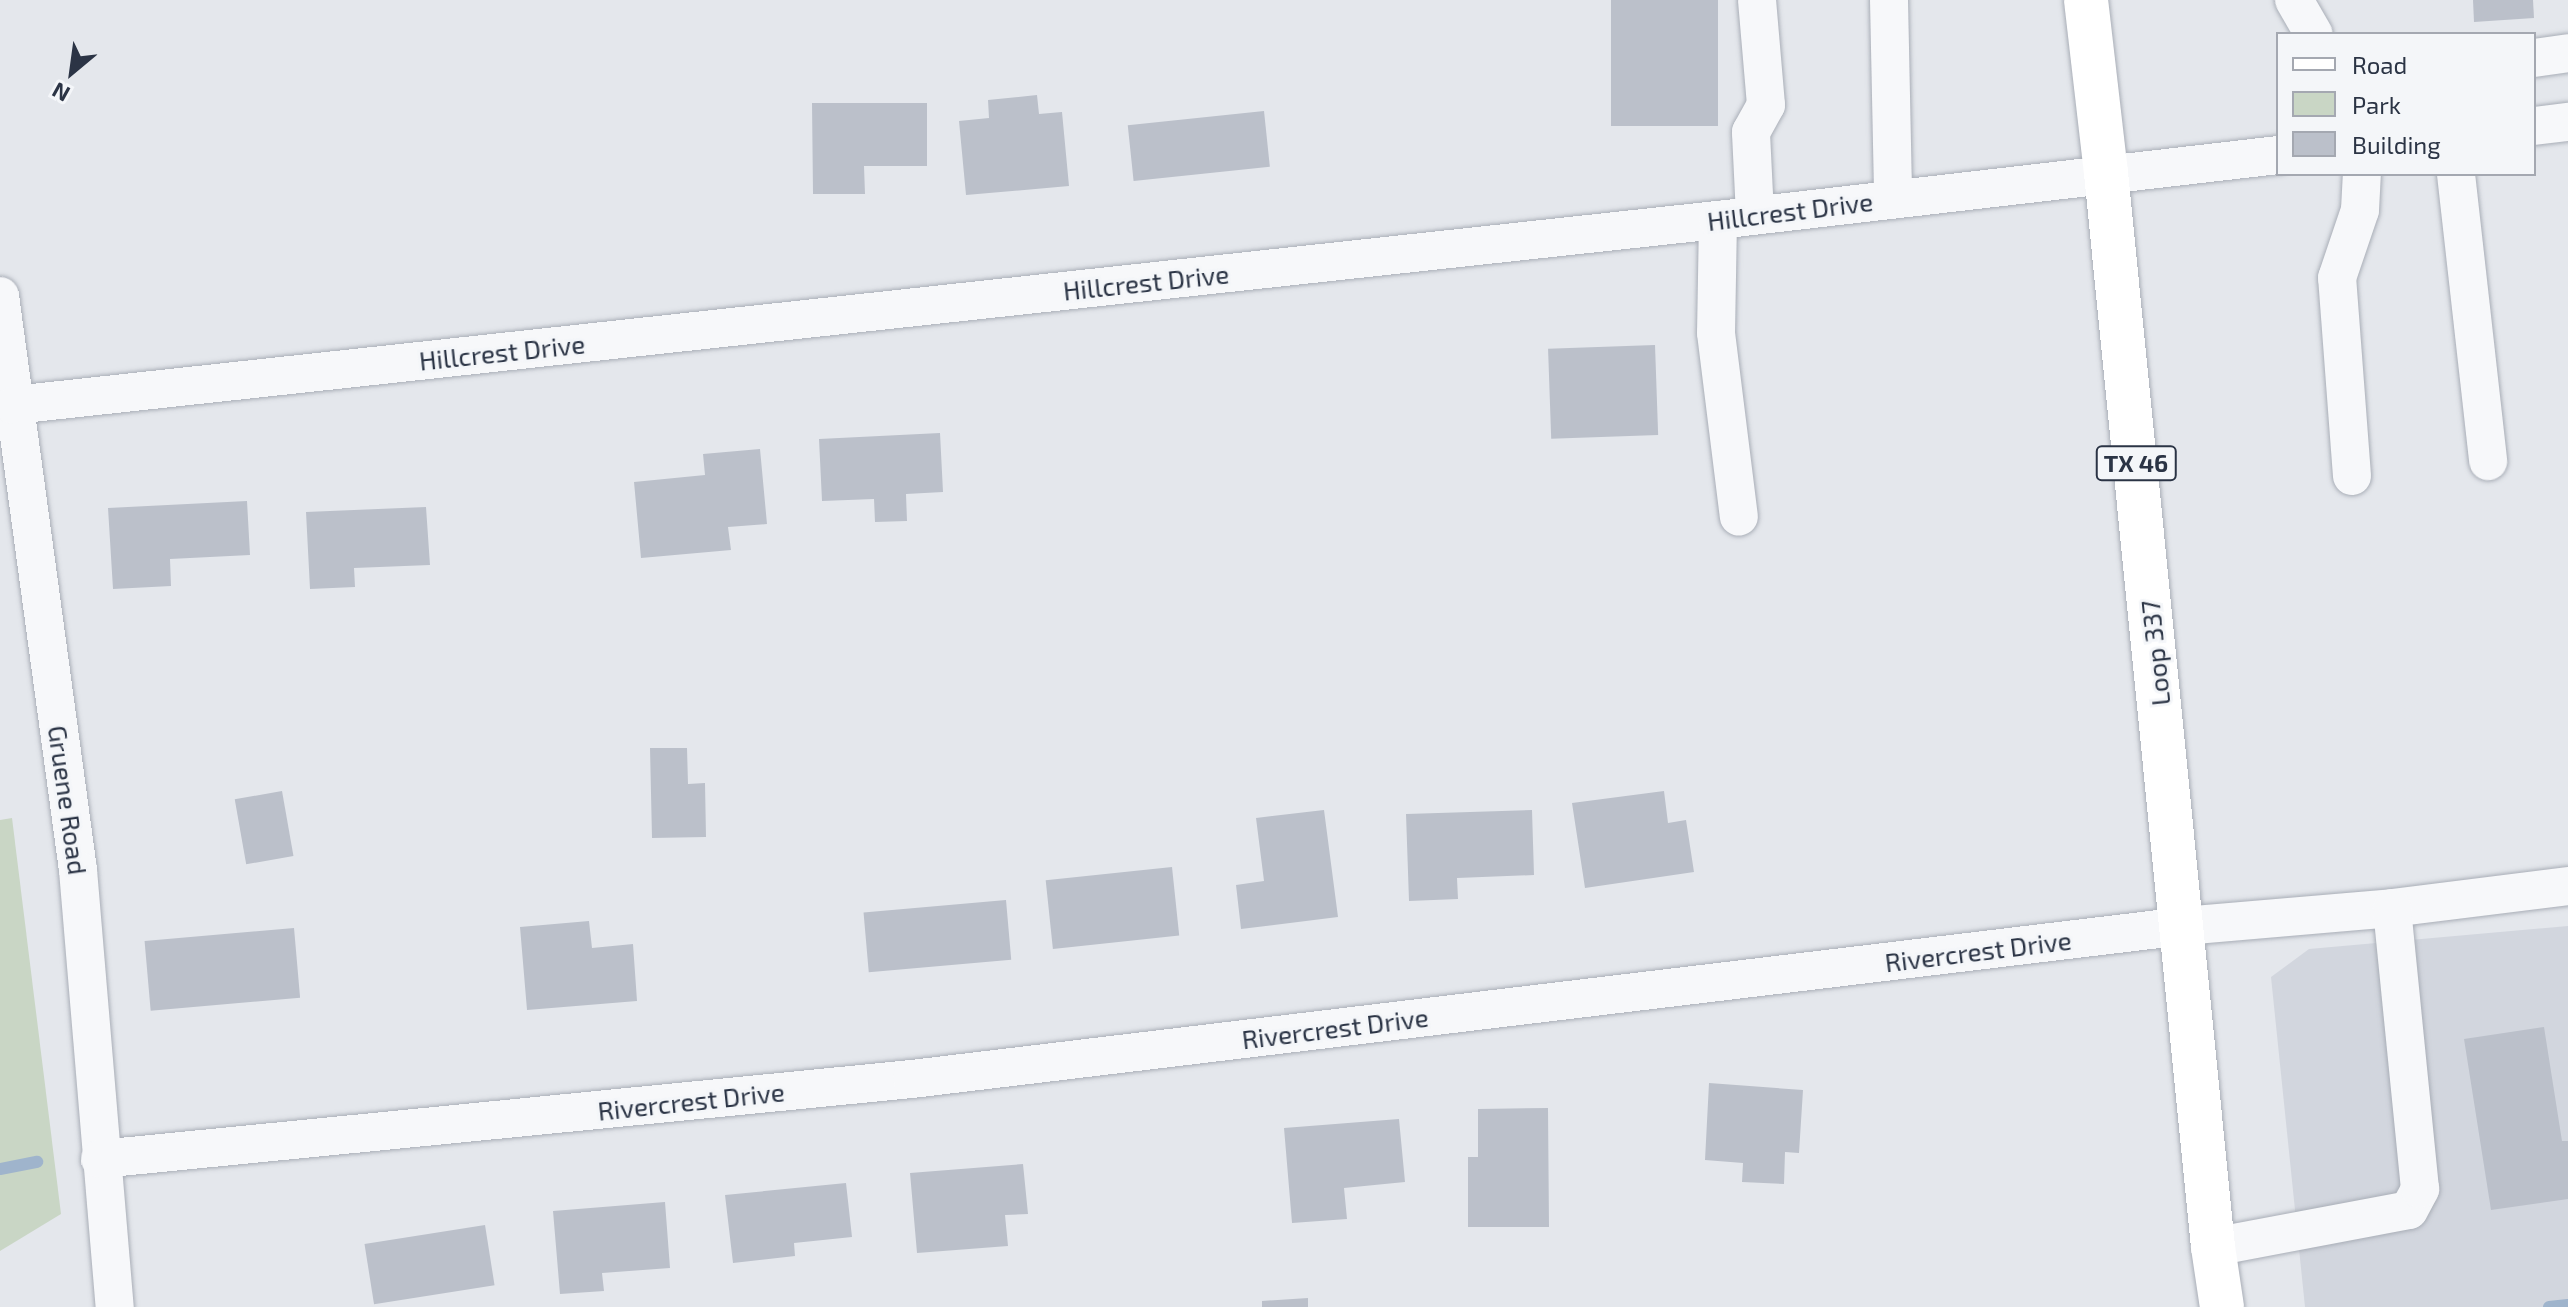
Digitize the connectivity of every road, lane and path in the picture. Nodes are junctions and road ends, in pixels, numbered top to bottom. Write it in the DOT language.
graph roads {
  1 [pos="1757,0"];
  2 [pos="1889,0"];
  3 [pos="2086,0"];
  4 [pos="2294,0"];
  5 [pos="2313,32"];
  6 [pos="2568,53"];
  7 [pos="2536,58"];
  8 [pos="2568,122"];
  9 [pos="2536,126"];
  10 [pos="2276,155"];
  11 [pos="2106,173"];
  12 [pos="2362,176"];
  13 [pos="2456,176"];
  14 [pos="1893,199"];
  15 [pos="1755,215"];
  16 [pos="1718,220"];
  17 [pos="0,296"];
  18 [pos="14,405"];
  19 [pos="2488,461"];
  20 [pos="2352,476"];
  21 [pos="1739,517"];
  22 [pos="2568,886"];
  23 [pos="2392,908"];
  24 [pos="2183,926"];
  25 [pos="100,1159"];
  26 [pos="2213,1247"];
  27 [pos="115,1307"];
  28 [pos="2222,1307"];
  1 -- 15 [label="street"];
  2 -- 14 [label="street"];
  3 -- 11 [label="main road, Loop 337 / TX 46"];
  4 -- 5 [label="street"];
  6 -- 7 [label="street"];
  8 -- 9 [label="street"];
  10 -- 11 [label="street, Hillcrest Drive"];
  11 -- 14 [label="street, Hillcrest Drive"];
  11 -- 24 [label="main road, Loop 337 / TX 46"];
  12 -- 20 [label="street"];
  13 -- 19 [label="street"];
  14 -- 15 [label="street, Hillcrest Drive"];
  15 -- 16 [label="street, Hillcrest Drive"];
  16 -- 18 [label="street, Hillcrest Drive"];
  16 -- 21 [label="street"];
  17 -- 18 [label="street, Gruene Road"];
  18 -- 25 [label="street, Gruene Road"];
  22 -- 23 [label="street, Rivercrest Drive"];
  23 -- 24 [label="street, Rivercrest Drive"];
  23 -- 26 [label="street"];
  24 -- 25 [label="street, Rivercrest Drive"];
  24 -- 26 [label="main road, Loop 337 / TX 46"];
  25 -- 27 [label="street, Gruene Road"];
  26 -- 28 [label="main road, Loop 337 / TX 46"];
}
